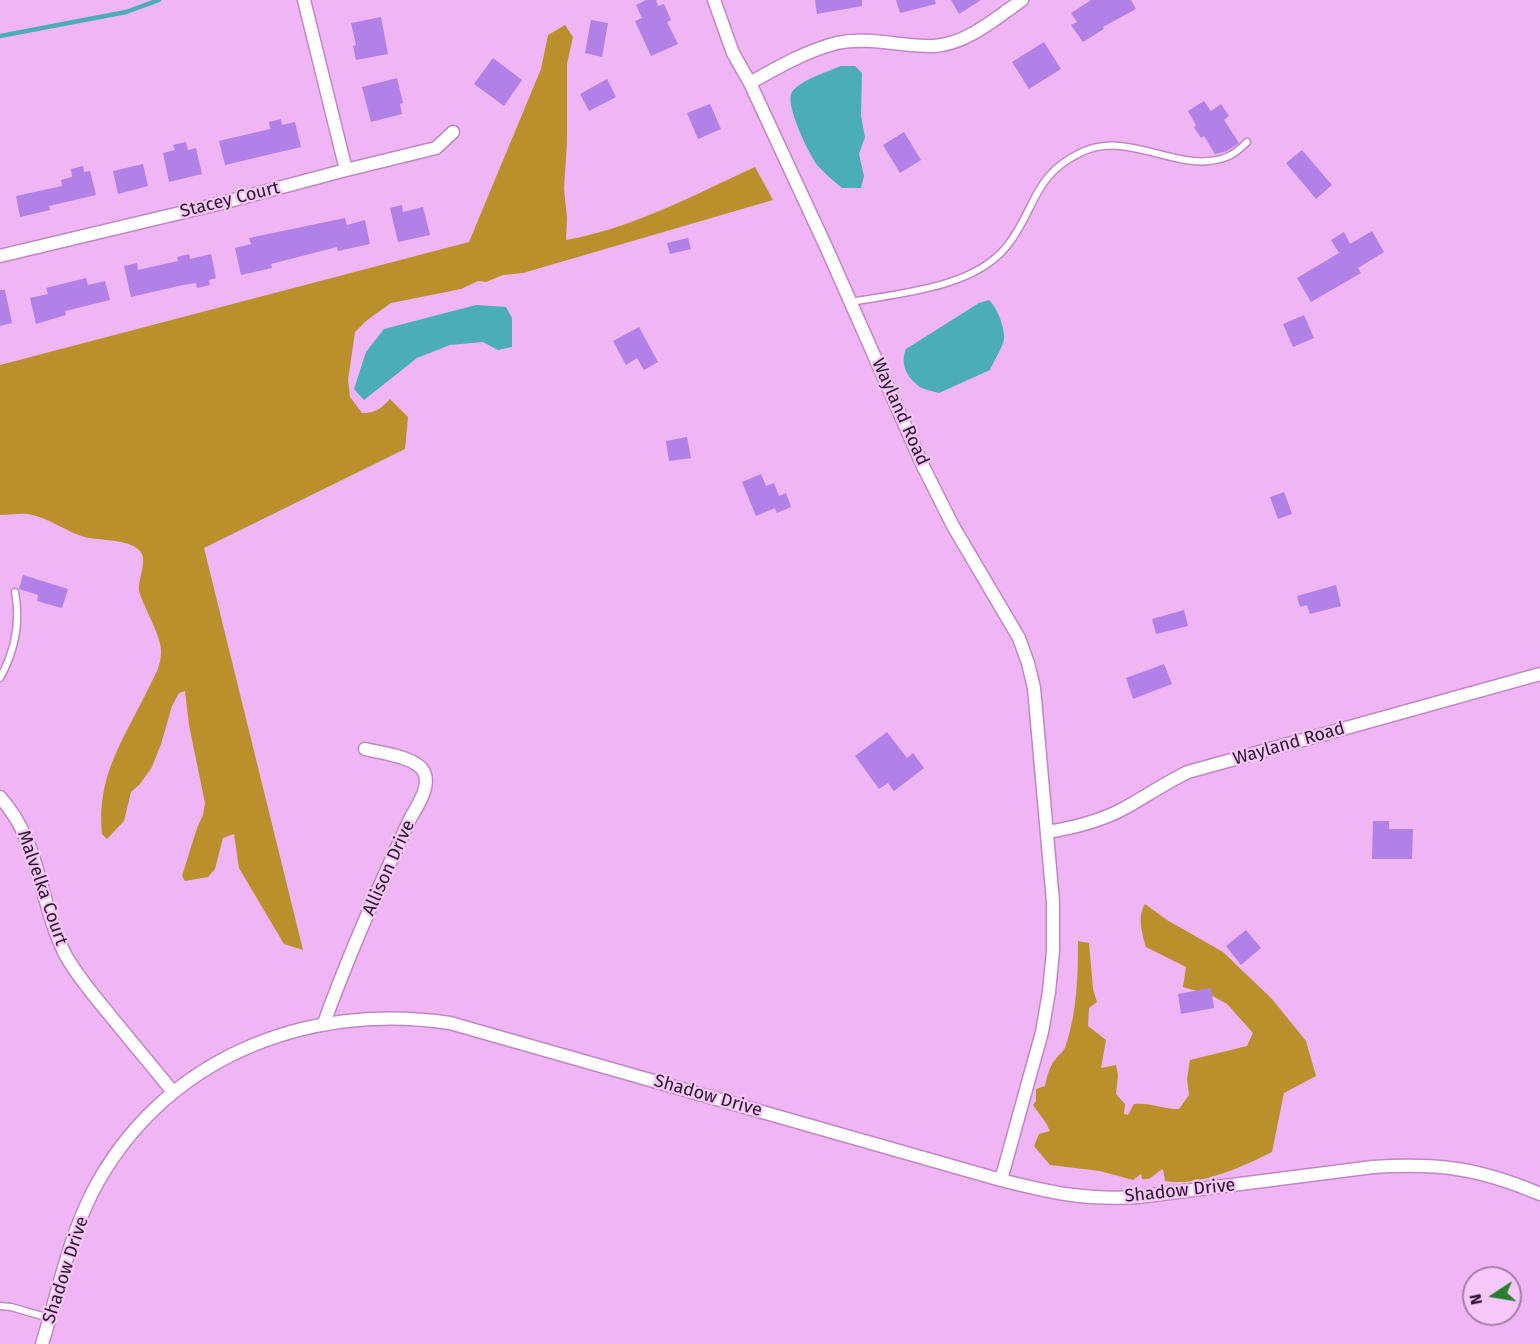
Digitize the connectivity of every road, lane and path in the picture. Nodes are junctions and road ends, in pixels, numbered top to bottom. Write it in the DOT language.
graph roads {
  1 [pos="304,0"];
  2 [pos="714,0"];
  3 [pos="1022,0"];
  4 [pos="750,83"];
  5 [pos="453,132"];
  6 [pos="1247,142"];
  7 [pos="346,170"];
  8 [pos="0,256"];
  9 [pos="851,302"];
  10 [pos="15,592"];
  11 [pos="1540,674"];
  12 [pos="0,678"];
  13 [pos="366,749"];
  14 [pos="0,797"];
  15 [pos="1047,832"];
  16 [pos="324,1023"];
  17 [pos="173,1092"];
  18 [pos="1001,1179"];
  19 [pos="1540,1194"];
  20 [pos="0,1306"];
  21 [pos="50,1318"];
  22 [pos="42,1344"];
  1 -- 7 [label="street"];
  2 -- 4 [label="street, Wayland Road"];
  3 -- 4 [label="street"];
  4 -- 9 [label="street, Wayland Road"];
  5 -- 7 [label="street, Stacey Court"];
  6 -- 9 [label="lane"];
  7 -- 8 [label="street, Stacey Court"];
  9 -- 15 [label="street, Wayland Road"];
  10 -- 12 [label="lane"];
  11 -- 15 [label="street, Wayland Road"];
  13 -- 16 [label="street, Allison Drive"];
  14 -- 17 [label="street, Malvelka Court"];
  15 -- 18 [label="street, Wayland Road"];
  16 -- 17 [label="street, Shadow Drive"];
  16 -- 18 [label="street, Shadow Drive"];
  17 -- 21 [label="street, Shadow Drive"];
  18 -- 19 [label="street, Shadow Drive"];
  20 -- 21 [label="lane"];
  21 -- 22 [label="street, Shadow Drive"];
}
